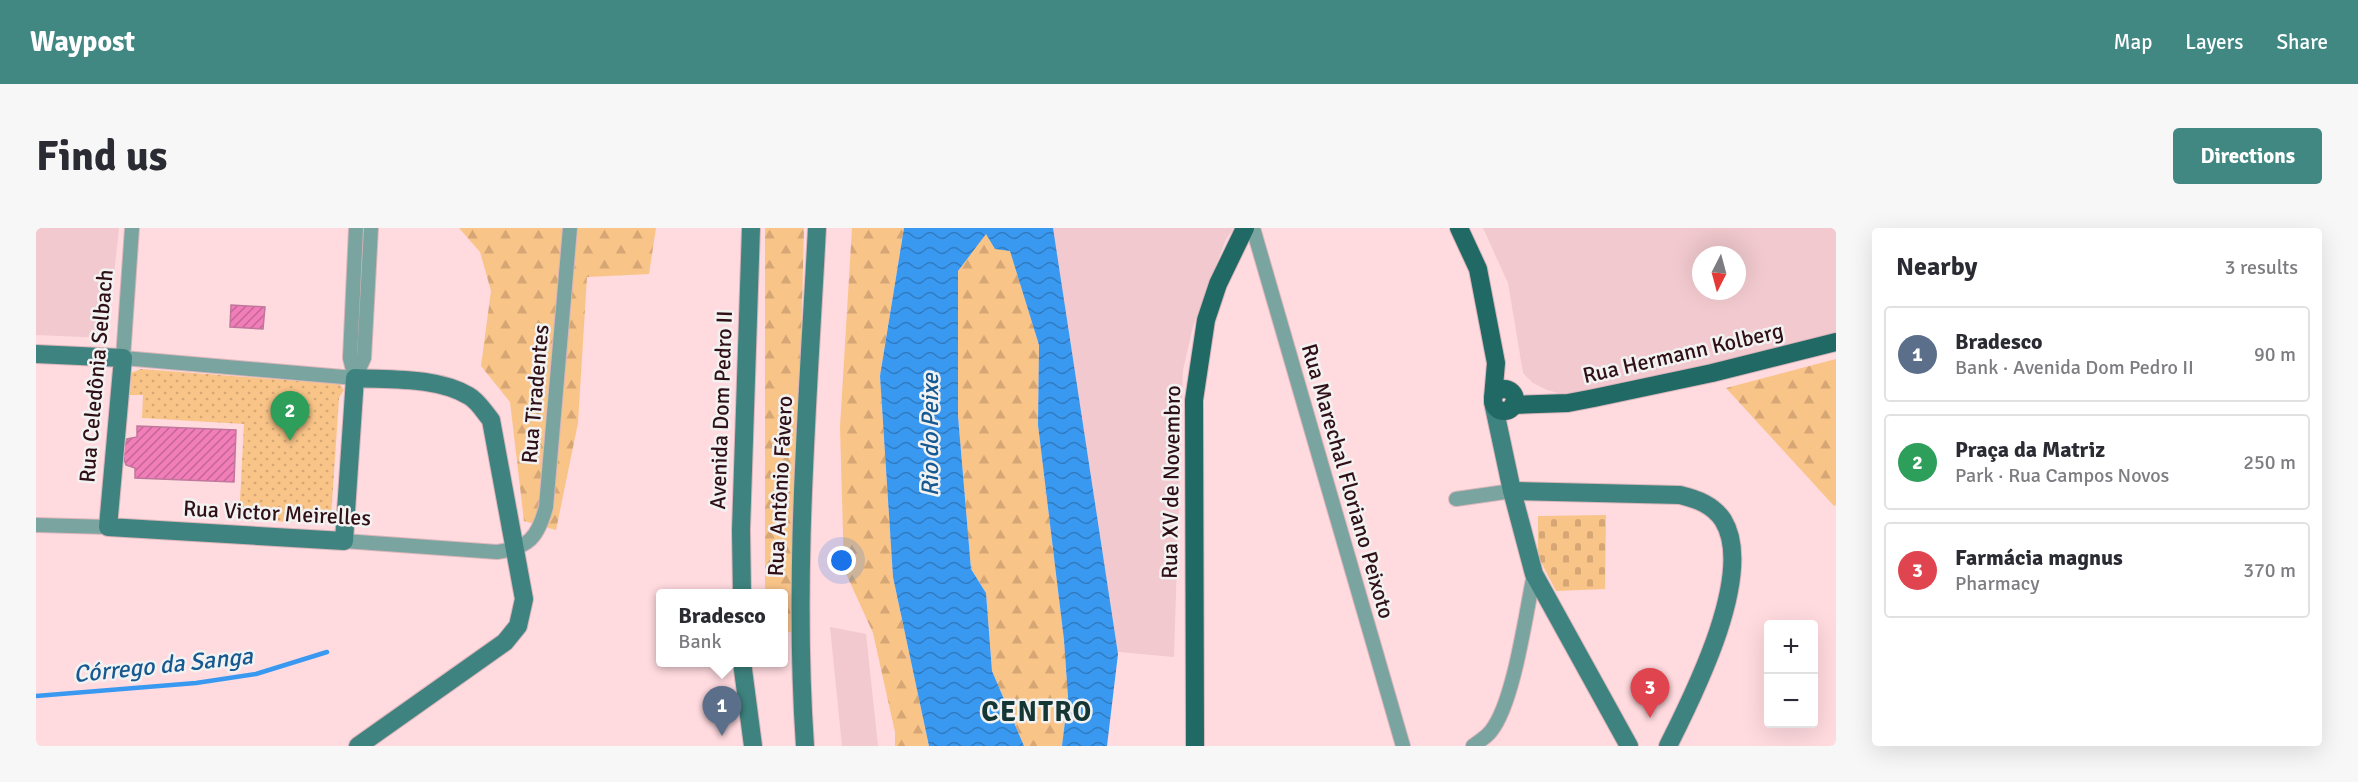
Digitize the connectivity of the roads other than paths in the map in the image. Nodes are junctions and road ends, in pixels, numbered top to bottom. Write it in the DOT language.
graph roads {
  1 [pos="132,228"];
  2 [pos="356,228"];
  3 [pos="371,228"];
  4 [pos="570,228"];
  5 [pos="751,228"];
  6 [pos="817,228"];
  7 [pos="1245,228"];
  8 [pos="1253,228"];
  9 [pos="1459,228"];
  10 [pos="1836,342"];
  11 [pos="36,354"];
  12 [pos="123,358"];
  13 [pos="1496,363"];
  14 [pos="355,378"];
  15 [pos="1493,400"];
  16 [pos="1512,400"];
  17 [pos="1501,437"];
  18 [pos="1512,491"];
  19 [pos="1456,499"];
  20 [pos="36,525"];
  21 [pos="108,527"];
  22 [pos="344,541"];
  23 [pos="515,550"];
  24 [pos="1534,574"];
  25 [pos="742,589"];
  26 [pos="743,667"];
  27 [pos="358,746"];
  28 [pos="753,746"];
  29 [pos="805,746"];
  30 [pos="1195,746"];
  31 [pos="1403,746"];
  32 [pos="1473,746"];
  33 [pos="1629,746"];
  34 [pos="1668,746"];
  1 -- 12 [label="street, Rua Celedônia Selbach"];
  2 -- 14 [label="street"];
  3 -- 14 [label="street"];
  4 -- 23 [label="street, Rua Tiradentes"];
  5 -- 25 [label="main road, Avenida Dom Pedro II"];
  6 -- 29 [label="main road, Rua Antônio Fávero"];
  7 -- 30 [label="main road, Rua XV de Novembro"];
  8 -- 31 [label="street, Rua Marechal Floriano Peixoto"];
  9 -- 13 [label="main road"];
  10 -- 16 [label="main road, Rua Hermann Kolberg"];
  11 -- 12 [label="main road"];
  12 -- 14 [label="street"];
  12 -- 21 [label="main road, Rua Celedônia Selbach"];
  13 -- 15 [label="main road"];
  13 -- 16 [label="main road"];
  14 -- 22 [label="main road"];
  14 -- 23 [label="main road"];
  15 -- 16 [label="main road"];
  15 -- 17 [label="main road"];
  16 -- 17 [label="main road"];
  17 -- 18 [label="main road"];
  18 -- 19 [label="street"];
  18 -- 24 [label="main road"];
  18 -- 34 [label="main road"];
  20 -- 21 [label="street, Rua Victor Meirelles"];
  21 -- 22 [label="main road, Rua Victor Meirelles"];
  22 -- 23 [label="street, Rua Victor Meirelles"];
  23 -- 27 [label="main road"];
  24 -- 32 [label="street"];
  24 -- 33 [label="main road"];
  26 -- 28 [label="main road"];
}
